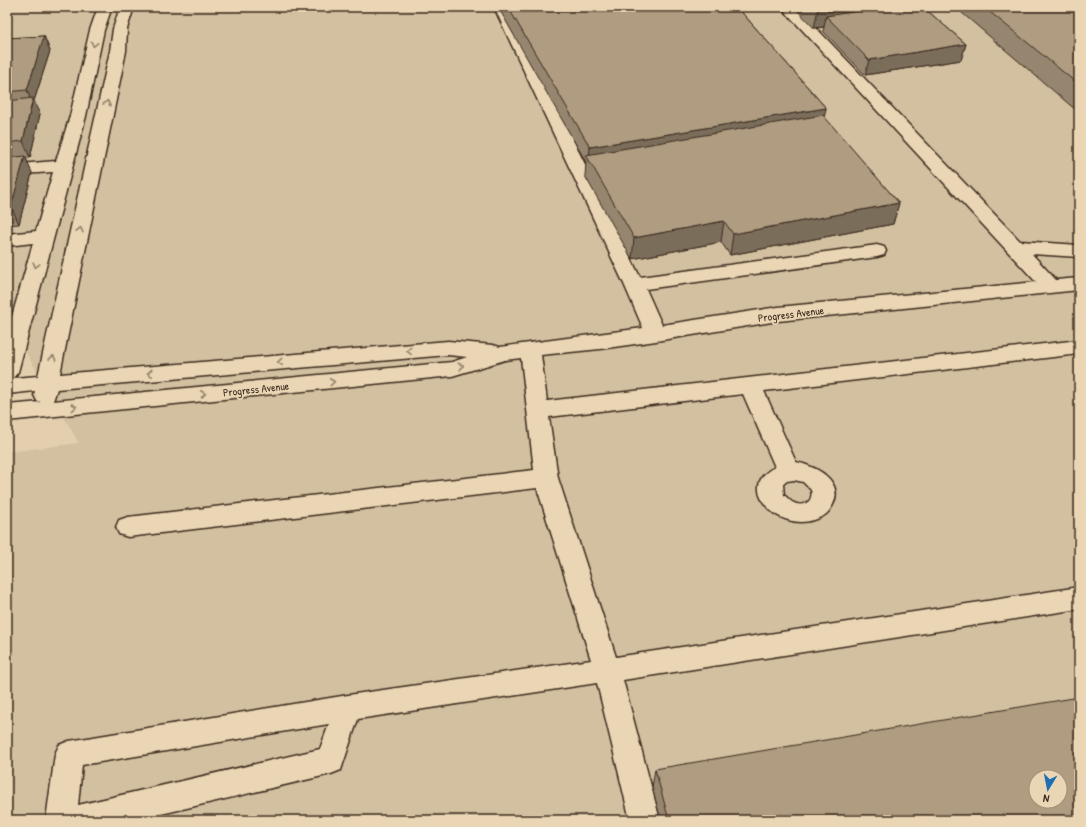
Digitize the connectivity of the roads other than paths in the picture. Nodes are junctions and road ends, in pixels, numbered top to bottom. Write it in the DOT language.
graph roads {
  1 [pos="105,7"];
  2 [pos="127,7"];
  3 [pos="501,7"];
  4 [pos="788,7"];
  5 [pos="63,166"];
  6 [pos="7,170"];
  7 [pos="44,236"];
  8 [pos="7,240"];
  9 [pos="1014,247"];
  10 [pos="877,251"];
  11 [pos="1079,251"];
  12 [pos="634,284"];
  13 [pos="1079,284"];
  14 [pos="1051,286"];
  15 [pos="656,334"];
  16 [pos="1079,347"];
  17 [pos="530,349"];
  18 [pos="504,353"];
  19 [pos="7,372"];
  20 [pos="48,382"];
  21 [pos="750,385"];
  22 [pos="7,386"];
  23 [pos="42,410"];
  24 [pos="538,410"];
  25 [pos="7,413"];
  26 [pos="788,471"];
  27 [pos="546,478"];
  28 [pos="128,527"];
  29 [pos="1079,598"];
  30 [pos="607,670"];
  31 [pos="348,708"];
  32 [pos="60,820"];
  33 [pos="74,820"];
  34 [pos="645,820"];
  1 -- 5 [label="street, one-way"];
  20 -- 2 [label="street, one-way"];
  3 -- 12 [label="street"];
  4 -- 9 [label="street"];
  5 -- 6 [label="street"];
  5 -- 7 [label="street"];
  7 -- 8 [label="street"];
  7 -- 19 [label="street, one-way"];
  9 -- 11 [label="street"];
  9 -- 14 [label="street"];
  10 -- 12 [label="street"];
  12 -- 15 [label="street"];
  13 -- 14 [label="street, Progress Avenue"];
  14 -- 15 [label="street, Progress Avenue"];
  15 -- 17 [label="street, Progress Avenue"];
  16 -- 21 [label="street"];
  17 -- 18 [label="street, Progress Avenue"];
  17 -- 24 [label="street"];
  18 -- 20 [label="street, Progress Avenue, one-way"];
  23 -- 18 [label="street, Progress Avenue, one-way"];
  20 -- 22 [label="street, Progress Avenue"];
  20 -- 23 [label="street"];
  21 -- 24 [label="street"];
  21 -- 26 [label="street"];
  23 -- 25 [label="street, Progress Avenue"];
  24 -- 27 [label="street"];
  27 -- 28 [label="street"];
  27 -- 30 [label="street"];
  29 -- 30 [label="street"];
  30 -- 31 [label="street"];
  30 -- 34 [label="street"];
  31 -- 32 [label="street"];
  31 -- 33 [label="street"];
}
